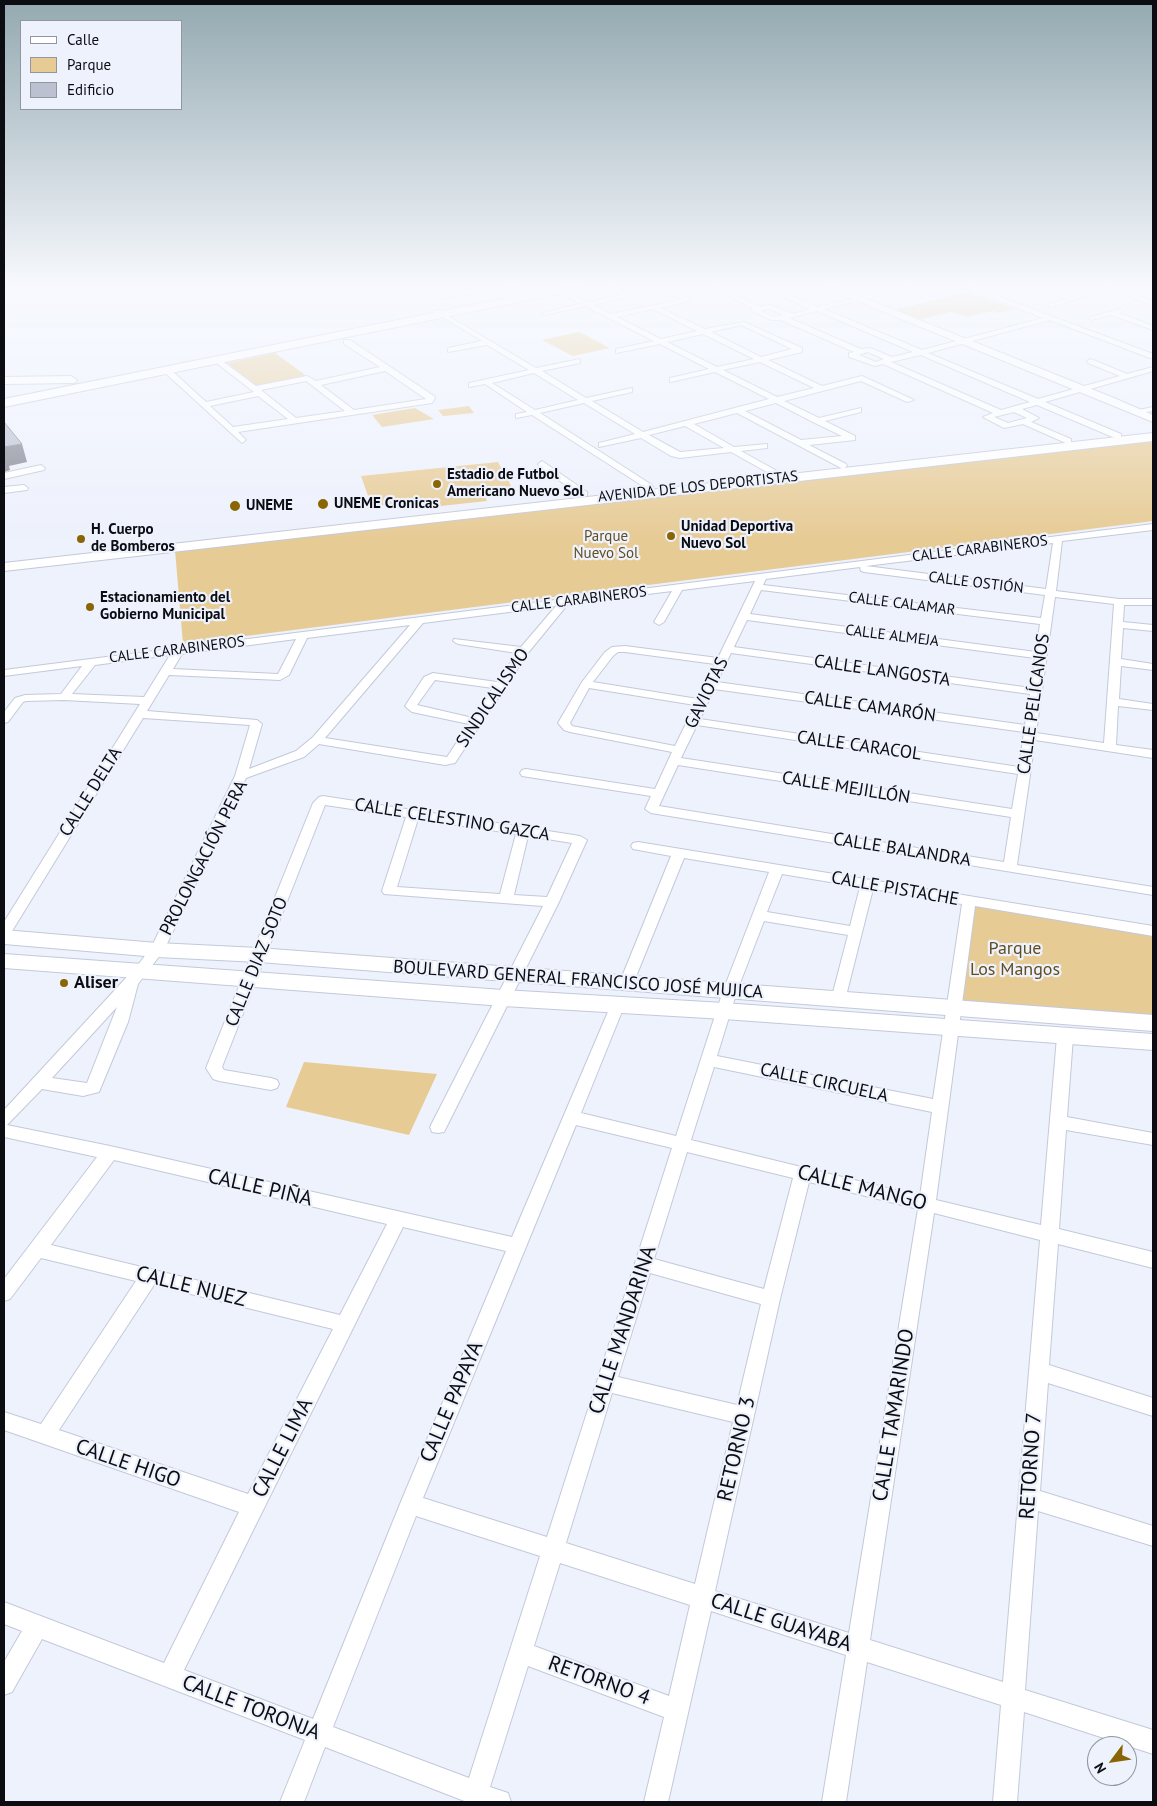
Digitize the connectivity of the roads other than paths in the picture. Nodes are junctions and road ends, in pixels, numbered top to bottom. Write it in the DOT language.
graph roads {
  1 [pos="140,371"];
  2 [pos="161,371"];
  3 [pos="168,371"];
  4 [pos="232,371"];
  5 [pos="371,371"];
  6 [pos="391,371"];
  7 [pos="530,371"];
  8 [pos="537,371"];
  9 [pos="711,371"];
  10 [pos="719,371"];
  11 [pos="785,371"];
  12 [pos="910,371"];
  13 [pos="965,371"];
  14 [pos="1039,371"];
  15 [pos="1116,371"];
  16 [pos="1145,371"];
  17 [pos="1128,376"];
  18 [pos="91,379"];
  19 [pos="674,380"];
  20 [pos="4,381"];
  21 [pos="486,382"];
  22 [pos="315,384"];
  23 [pos="472,385"];
  24 [pos="822,389"];
  25 [pos="1083,389"];
  26 [pos="629,390"];
  27 [pos="258,392"];
  28 [pos="4,397"];
  29 [pos="586,400"];
  30 [pos="777,400"];
  31 [pos="910,400"];
  32 [pos="1038,402"];
  33 [pos="4,403"];
  34 [pos="205,405"];
  35 [pos="1015,409"];
  36 [pos="1153,409"];
  37 [pos="738,410"];
  38 [pos="858,410"];
  39 [pos="1138,411"];
  40 [pos="353,413"];
  41 [pos="534,413"];
  42 [pos="1001,413"];
  43 [pos="519,416"];
  44 [pos="1153,419"];
  45 [pos="295,421"];
  46 [pos="818,421"];
  47 [pos="1025,422"];
  48 [pos="686,423"];
  49 [pos="232,430"];
  50 [pos="1153,432"];
  51 [pos="643,434"];
  52 [pos="1118,436"];
  53 [pos="1153,437"];
  54 [pos="242,440"];
  55 [pos="1068,441"];
  56 [pos="800,442"];
  57 [pos="602,445"];
  58 [pos="764,446"];
  59 [pos="732,450"];
  60 [pos="542,464"];
  61 [pos="870,465"];
  62 [pos="844,466"];
  63 [pos="41,468"];
  64 [pos="774,473"];
  65 [pos="4,476"];
  66 [pos="649,487"];
  67 [pos="24,488"];
  68 [pos="4,490"];
  69 [pos="584,494"];
  70 [pos="526,503"];
  71 [pos="1153,527"];
  72 [pos="1058,539"];
  73 [pos="60,556"];
  74 [pos="4,558"];
  75 [pos="4,566"];
  76 [pos="843,566"];
  77 [pos="760,582"];
  78 [pos="679,587"];
  79 [pos="1050,592"];
  80 [pos="565,602"];
  81 [pos="1119,602"];
  82 [pos="1153,602"];
  83 [pos="744,616"];
  84 [pos="420,620"];
  85 [pos="659,622"];
  86 [pos="1046,622"];
  87 [pos="1117,624"];
  88 [pos="1153,628"];
  89 [pos="303,635"];
  90 [pos="458,641"];
  91 [pos="728,649"];
  92 [pos="179,650"];
  93 [pos="524,651"];
  94 [pos="1041,656"];
  95 [pos="92,661"];
  96 [pos="722,662"];
  97 [pos="1115,662"];
  98 [pos="1153,667"];
  99 [pos="165,672"];
  100 [pos="4,673"];
  101 [pos="586,684"];
  102 [pos="711,685"];
  103 [pos="500,686"];
  104 [pos="1036,692"];
  105 [pos="64,697"];
  106 [pos="147,701"];
  107 [pos="1113,702"];
  108 [pos="702,703"];
  109 [pos="1153,707"];
  110 [pos="139,714"];
  111 [pos="4,720"];
  112 [pos="694,721"];
  113 [pos="475,722"];
  114 [pos="256,724"];
  115 [pos="1030,732"];
  116 [pos="317,740"];
  117 [pos="1110,748"];
  118 [pos="1153,754"];
  119 [pos="677,756"];
  120 [pos="1024,771"];
  121 [pos="526,773"];
  122 [pos="241,776"];
  123 [pos="659,793"];
  124 [pos="323,800"];
  125 [pos="651,809"];
  126 [pos="413,814"];
  127 [pos="1018,814"];
  128 [pos="523,831"];
  129 [pos="580,840"];
  130 [pos="638,846"];
  131 [pos="679,853"];
  132 [pos="1010,868"];
  133 [pos="777,869"];
  134 [pos="868,884"];
  135 [pos="1153,891"];
  136 [pos="506,899"];
  137 [pos="969,901"];
  138 [pos="552,902"];
  139 [pos="759,915"];
  140 [pos="1153,931"];
  141 [pos="855,932"];
  142 [pos="4,935"];
  143 [pos="158,950"];
  144 [pos="259,955"];
  145 [pos="4,961"];
  146 [pos="137,975"];
  147 [pos="514,975"];
  148 [pos="250,979"];
  149 [pos="626,984"];
  150 [pos="503,998"];
  151 [pos="838,1000"];
  152 [pos="727,1001"];
  153 [pos="618,1004"];
  154 [pos="952,1018"];
  155 [pos="1153,1023"];
  156 [pos="1064,1037"];
  157 [pos="1153,1042"];
  158 [pos="708,1060"];
  159 [pos="38,1082"];
  160 [pos="271,1084"];
  161 [pos="940,1107"];
  162 [pos="571,1117"];
  163 [pos="4,1120"];
  164 [pos="1058,1122"];
  165 [pos="438,1127"];
  166 [pos="4,1131"];
  167 [pos="1153,1139"];
  168 [pos="682,1144"];
  169 [pos="110,1153"];
  170 [pos="802,1173"];
  171 [pos="927,1204"];
  172 [pos="398,1220"];
  173 [pos="1049,1234"];
  174 [pos="517,1246"];
  175 [pos="37,1249"];
  176 [pos="1153,1260"];
  177 [pos="644,1264"];
  178 [pos="149,1277"];
  179 [pos="4,1293"];
  180 [pos="771,1299"];
  181 [pos="346,1324"];
  182 [pos="1039,1371"];
  183 [pos="606,1383"];
  184 [pos="1153,1407"];
  185 [pos="745,1416"];
  186 [pos="4,1421"];
  187 [pos="45,1435"];
  188 [pos="1029,1498"];
  189 [pos="410,1504"];
  190 [pos="253,1506"];
  191 [pos="1153,1536"];
  192 [pos="553,1550"];
  193 [pos="704,1598"];
  194 [pos="4,1613"];
  195 [pos="38,1626"];
  196 [pos="858,1648"];
  197 [pos="521,1652"];
  198 [pos="169,1676"];
  199 [pos="4,1684"];
  200 [pos="1014,1697"];
  201 [pos="678,1711"];
  202 [pos="319,1734"];
  203 [pos="1153,1742"];
  204 [pos="476,1794"];
  205 [pos="292,1802"];
  206 [pos="499,1802"];
  207 [pos="656,1802"];
  208 [pos="834,1802"];
  209 [pos="1006,1802"];
  1 -- 18 [label="main road"];
  2 -- 33 [label="main road"];
  3 -- 34 [label="street"];
  4 -- 27 [label="street"];
  5 -- 22 [label="street"];
  6 -- 40 [label="street"];
  7 -- 21 [label="street"];
  8 -- 29 [label="street"];
  9 -- 19 [label="street"];
  10 -- 30 [label="street"];
  11 -- 24 [label="street"];
  12 -- 42 [label="street"];
  13 -- 32 [label="street"];
  14 -- 25 [label="street"];
  15 -- 17 [label="street"];
  16 -- 17 [label="street"];
  17 -- 25 [label="street"];
  18 -- 20 [label="main road"];
  18 -- 28 [label="main road"];
  21 -- 23 [label="street"];
  21 -- 41 [label="street"];
  22 -- 27 [label="street"];
  22 -- 40 [label="street"];
  24 -- 30 [label="street"];
  24 -- 31 [label="street"];
  25 -- 32 [label="street"];
  25 -- 39 [label="street"];
  26 -- 29 [label="street"];
  27 -- 34 [label="street"];
  27 -- 45 [label="street"];
  29 -- 41 [label="street"];
  29 -- 51 [label="street"];
  30 -- 37 [label="street"];
  30 -- 46 [label="street"];
  32 -- 35 [label="street"];
  32 -- 52 [label="street"];
  34 -- 49 [label="street"];
  35 -- 42 [label="street"];
  35 -- 47 [label="street"];
  36 -- 39 [label="street"];
  37 -- 48 [label="street"];
  37 -- 56 [label="street"];
  38 -- 46 [label="street"];
  39 -- 44 [label="street"];
  40 -- 45 [label="street"];
  41 -- 43 [label="street"];
  41 -- 66 [label="street"];
  42 -- 47 [label="street"];
  45 -- 49 [label="street"];
  46 -- 56 [label="street"];
  47 -- 55 [label="street"];
  48 -- 51 [label="street"];
  48 -- 59 [label="street"];
  49 -- 54 [label="street"];
  50 -- 52 [label="street, AVENIDA DE LOS DEPORTISTAS"];
  51 -- 57 [label="street"];
  51 -- 59 [label="street"];
  52 -- 55 [label="street, AVENIDA DE LOS DEPORTISTAS"];
  53 -- 61 [label="street, AVENIDA DE LOS DEPORTISTAS"];
  55 -- 61 [label="street, AVENIDA DE LOS DEPORTISTAS"];
  56 -- 62 [label="street"];
  58 -- 59 [label="street"];
  59 -- 64 [label="street"];
  60 -- 69 [label="street"];
  61 -- 62 [label="street, AVENIDA DE LOS DEPORTISTAS"];
  61 -- 70 [label="street, AVENIDA DE LOS DEPORTISTAS"];
  62 -- 64 [label="street, AVENIDA DE LOS DEPORTISTAS"];
  63 -- 65 [label="street"];
  64 -- 66 [label="street, AVENIDA DE LOS DEPORTISTAS"];
  66 -- 69 [label="street, AVENIDA DE LOS DEPORTISTAS"];
  67 -- 68 [label="street"];
  69 -- 70 [label="street, AVENIDA DE LOS DEPORTISTAS"];
  70 -- 73 [label="street, AVENIDA DE LOS DEPORTISTAS"];
  71 -- 72 [label="street, CALLE CARABINEROS"];
  72 -- 76 [label="street, CALLE CARABINEROS"];
  72 -- 79 [label="street, CALLE PELÍCANOS"];
  73 -- 74 [label="street, AVENIDA DE LOS DEPORTISTAS"];
  73 -- 75 [label="street, AVENIDA DE LOS DEPORTISTAS"];
  76 -- 77 [label="street, CALLE CARABINEROS"];
  76 -- 79 [label="street, CALLE OSTIÓN"];
  77 -- 78 [label="street, CALLE CARABINEROS"];
  77 -- 83 [label="street, GAVIOTAS"];
  77 -- 86 [label="street, CALLE CALAMAR"];
  78 -- 80 [label="street, CALLE CARABINEROS"];
  78 -- 85 [label="street"];
  79 -- 81 [label="street, CALLE OSTIÓN"];
  79 -- 86 [label="street, CALLE PELÍCANOS"];
  80 -- 84 [label="street, CALLE CARABINEROS"];
  80 -- 93 [label="street, SINDICALISMO"];
  81 -- 82 [label="street"];
  81 -- 87 [label="street"];
  83 -- 91 [label="street, GAVIOTAS"];
  83 -- 94 [label="street, CALLE ALMEJA"];
  84 -- 89 [label="street, CALLE CARABINEROS"];
  84 -- 116 [label="street, PROLONGACIÓN PERA"];
  86 -- 94 [label="street, CALLE PELÍCANOS"];
  87 -- 88 [label="street"];
  87 -- 97 [label="street"];
  89 -- 92 [label="street, CALLE CARABINEROS"];
  89 -- 99 [label="street"];
  90 -- 93 [label="street"];
  91 -- 96 [label="street, GAVIOTAS"];
  91 -- 104 [label="street, CALLE LANGOSTA"];
  92 -- 95 [label="street, CALLE CARABINEROS"];
  92 -- 99 [label="street, CALLE DELTA"];
  93 -- 103 [label="street, SINDICALISMO"];
  94 -- 104 [label="street, CALLE PELÍCANOS"];
  95 -- 100 [label="street, CALLE CARABINEROS"];
  95 -- 105 [label="street"];
  96 -- 101 [label="street"];
  96 -- 102 [label="street, GAVIOTAS"];
  97 -- 98 [label="street"];
  97 -- 107 [label="street"];
  99 -- 106 [label="street, CALLE DELTA"];
  101 -- 108 [label="street"];
  101 -- 119 [label="street, CALLE MEJILLÓN"];
  102 -- 108 [label="street, GAVIOTAS"];
  102 -- 115 [label="street, CALLE CAMARÓN"];
  103 -- 113 [label="street, SINDICALISMO"];
  103 -- 113 [label="street"];
  104 -- 115 [label="street, CALLE PELÍCANOS"];
  105 -- 106 [label="street"];
  105 -- 111 [label="street"];
  106 -- 110 [label="street, CALLE DELTA"];
  107 -- 109 [label="street"];
  107 -- 117 [label="street"];
  108 -- 112 [label="street, GAVIOTAS"];
  110 -- 114 [label="street"];
  110 -- 142 [label="street, CALLE DELTA"];
  112 -- 119 [label="street, GAVIOTAS"];
  112 -- 120 [label="street, CALLE CARACOL"];
  113 -- 116 [label="street, SINDICALISMO"];
  114 -- 122 [label="street"];
  115 -- 117 [label="street, CALLE CAMARÓN"];
  115 -- 120 [label="street, CALLE PELÍCANOS"];
  116 -- 122 [label="street, PROLONGACIÓN PERA"];
  117 -- 118 [label="street, CALLE CAMARÓN"];
  119 -- 123 [label="street, GAVIOTAS"];
  119 -- 127 [label="street, CALLE MEJILLÓN"];
  120 -- 127 [label="street, CALLE PELÍCANOS"];
  121 -- 123 [label="street"];
  122 -- 143 [label="street, PROLONGACIÓN PERA"];
  123 -- 125 [label="street, GAVIOTAS"];
  124 -- 126 [label="street, CALLE CELESTINO GAZCA"];
  124 -- 144 [label="street, CALLE DIAZ SOTO"];
  125 -- 132 [label="street, CALLE BALANDRA"];
  126 -- 128 [label="street, CALLE CELESTINO GAZCA"];
  126 -- 136 [label="street"];
  127 -- 132 [label="street, CALLE PELÍCANOS"];
  128 -- 129 [label="street, CALLE CELESTINO GAZCA"];
  128 -- 136 [label="street"];
  129 -- 138 [label="street"];
  130 -- 131 [label="street, CALLE PISTACHE"];
  131 -- 133 [label="street, CALLE PISTACHE"];
  131 -- 149 [label="street"];
  132 -- 135 [label="street, CALLE BALANDRA"];
  133 -- 134 [label="street, CALLE PISTACHE"];
  133 -- 139 [label="street, CALLE MANDARINA"];
  134 -- 137 [label="street, CALLE PISTACHE"];
  134 -- 141 [label="street"];
  136 -- 138 [label="street"];
  137 -- 140 [label="street, CALLE PISTACHE"];
  137 -- 154 [label="street, CALLE TAMARINDO"];
  138 -- 147 [label="street"];
  139 -- 141 [label="street"];
  139 -- 152 [label="street, CALLE MANDARINA"];
  141 -- 151 [label="street"];
  142 -- 143 [label="street, BOULEVARD GENERAL FRANCISCO JOSÉ MUJICA"];
  143 -- 144 [label="street, BOULEVARD GENERAL FRANCISCO JOSÉ MUJICA"];
  143 -- 146 [label="street, PROLONGACIÓN PERA"];
  144 -- 147 [label="street, BOULEVARD GENERAL FRANCISCO JOSÉ MUJICA"];
  144 -- 148 [label="street, CALLE DIAZ SOTO"];
  145 -- 146 [label="street, BOULEVARD GENERAL FRANCISCO JOSÉ MUJICA"];
  146 -- 148 [label="street, BOULEVARD GENERAL FRANCISCO JOSÉ MUJICA"];
  146 -- 159 [label="street, PROLONGACIÓN PERA"];
  146 -- 159 [label="street"];
  147 -- 149 [label="street, BOULEVARD GENERAL FRANCISCO JOSÉ MUJICA"];
  147 -- 150 [label="street"];
  148 -- 150 [label="street, BOULEVARD GENERAL FRANCISCO JOSÉ MUJICA"];
  148 -- 160 [label="street, CALLE DIAZ SOTO"];
  149 -- 152 [label="street, BOULEVARD GENERAL FRANCISCO JOSÉ MUJICA"];
  150 -- 153 [label="street, BOULEVARD GENERAL FRANCISCO JOSÉ MUJICA"];
  150 -- 165 [label="street"];
  151 -- 152 [label="street, BOULEVARD GENERAL FRANCISCO JOSÉ MUJICA"];
  151 -- 154 [label="street, BOULEVARD GENERAL FRANCISCO JOSÉ MUJICA"];
  152 -- 153 [label="street, BOULEVARD GENERAL FRANCISCO JOSÉ MUJICA"];
  152 -- 154 [label="street, BOULEVARD GENERAL FRANCISCO JOSÉ MUJICA"];
  152 -- 158 [label="street, CALLE MANDARINA"];
  153 -- 162 [label="street, CALLE PAPAYA"];
  154 -- 155 [label="street, BOULEVARD GENERAL FRANCISCO JOSÉ MUJICA"];
  154 -- 156 [label="street, BOULEVARD GENERAL FRANCISCO JOSÉ MUJICA"];
  154 -- 161 [label="street, CALLE TAMARINDO"];
  156 -- 157 [label="street, BOULEVARD GENERAL FRANCISCO JOSÉ MUJICA"];
  156 -- 164 [label="street, RETORNO 7"];
  158 -- 161 [label="street, CALLE CIRCUELA"];
  158 -- 168 [label="street, CALLE MANDARINA"];
  159 -- 163 [label="street, PROLONGACIÓN PERA"];
  161 -- 171 [label="street, CALLE TAMARINDO"];
  162 -- 168 [label="street, CALLE MANGO"];
  162 -- 174 [label="street, CALLE PAPAYA"];
  164 -- 167 [label="street"];
  164 -- 173 [label="street, RETORNO 7"];
  166 -- 169 [label="street, CALLE PIÑA"];
  168 -- 170 [label="street, CALLE MANGO"];
  168 -- 177 [label="street, CALLE MANDARINA"];
  169 -- 172 [label="street, CALLE PIÑA"];
  169 -- 175 [label="street"];
  170 -- 171 [label="street, CALLE MANGO"];
  170 -- 180 [label="street, RETORNO 3"];
  171 -- 173 [label="street, CALLE MANGO"];
  171 -- 196 [label="street, CALLE TAMARINDO"];
  172 -- 174 [label="street, CALLE PIÑA"];
  172 -- 181 [label="street, CALLE LIMA"];
  173 -- 176 [label="street, CALLE MANGO"];
  173 -- 182 [label="street, RETORNO 7"];
  174 -- 189 [label="street, CALLE PAPAYA"];
  175 -- 178 [label="street, CALLE NUEZ"];
  175 -- 179 [label="street"];
  177 -- 180 [label="street"];
  177 -- 183 [label="street, CALLE MANDARINA"];
  178 -- 181 [label="street, CALLE NUEZ"];
  178 -- 187 [label="street"];
  180 -- 185 [label="street, RETORNO 3"];
  181 -- 190 [label="street, CALLE LIMA"];
  182 -- 184 [label="street"];
  182 -- 188 [label="street, RETORNO 7"];
  183 -- 185 [label="street"];
  183 -- 192 [label="street, CALLE MANDARINA"];
  185 -- 193 [label="street, RETORNO 3"];
  186 -- 187 [label="street, CALLE HIGO"];
  187 -- 190 [label="street, CALLE HIGO"];
  188 -- 191 [label="street"];
  188 -- 200 [label="street, RETORNO 7"];
  189 -- 192 [label="street, CALLE GUAYABA"];
  189 -- 202 [label="street, CALLE PAPAYA"];
  190 -- 198 [label="street, CALLE LIMA"];
  192 -- 193 [label="street, CALLE GUAYABA"];
  192 -- 197 [label="street, CALLE MANDARINA"];
  193 -- 196 [label="street, CALLE GUAYABA"];
  193 -- 201 [label="street"];
  194 -- 195 [label="street, CALLE TORONJA"];
  195 -- 198 [label="street, CALLE TORONJA"];
  195 -- 199 [label="street"];
  196 -- 200 [label="street, CALLE GUAYABA"];
  196 -- 208 [label="street, CALLE TAMARINDO"];
  197 -- 201 [label="street, RETORNO 4"];
  197 -- 204 [label="street, CALLE MANDARINA"];
  198 -- 202 [label="street, CALLE TORONJA"];
  200 -- 203 [label="street, CALLE GUAYABA"];
  200 -- 209 [label="street, RETORNO 7"];
  201 -- 207 [label="street"];
  202 -- 204 [label="street, CALLE TORONJA"];
  202 -- 205 [label="street, CALLE PAPAYA"];
  204 -- 206 [label="street, CALLE TORONJA"];
}
